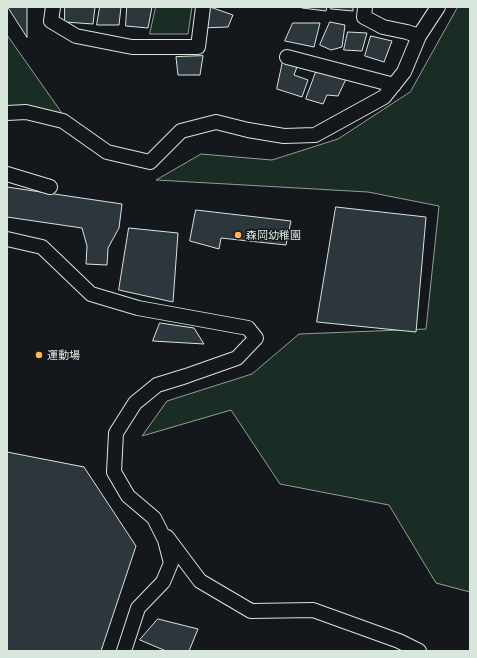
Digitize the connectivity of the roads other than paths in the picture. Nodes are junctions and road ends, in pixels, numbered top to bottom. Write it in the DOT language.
graph roads {
  1 [pos="53,7"];
  2 [pos="203,7"];
  3 [pos="365,7"];
  4 [pos="438,7"];
  5 [pos="419,36"];
  6 [pos="287,57"];
  7 [pos="394,85"];
  8 [pos="7,113"];
  9 [pos="7,174"];
  10 [pos="50,187"];
  11 [pos="7,239"];
  12 [pos="154,518"];
  13 [pos="124,651"];
  14 [pos="419,651"];
  1 -- 2 [label="street"];
  3 -- 5 [label="street"];
  4 -- 5 [label="street"];
  5 -- 7 [label="street"];
  6 -- 7 [label="street"];
  7 -- 8 [label="street"];
  9 -- 10 [label="street"];
  11 -- 12 [label="street"];
  12 -- 13 [label="street"];
  12 -- 14 [label="street"];
}
